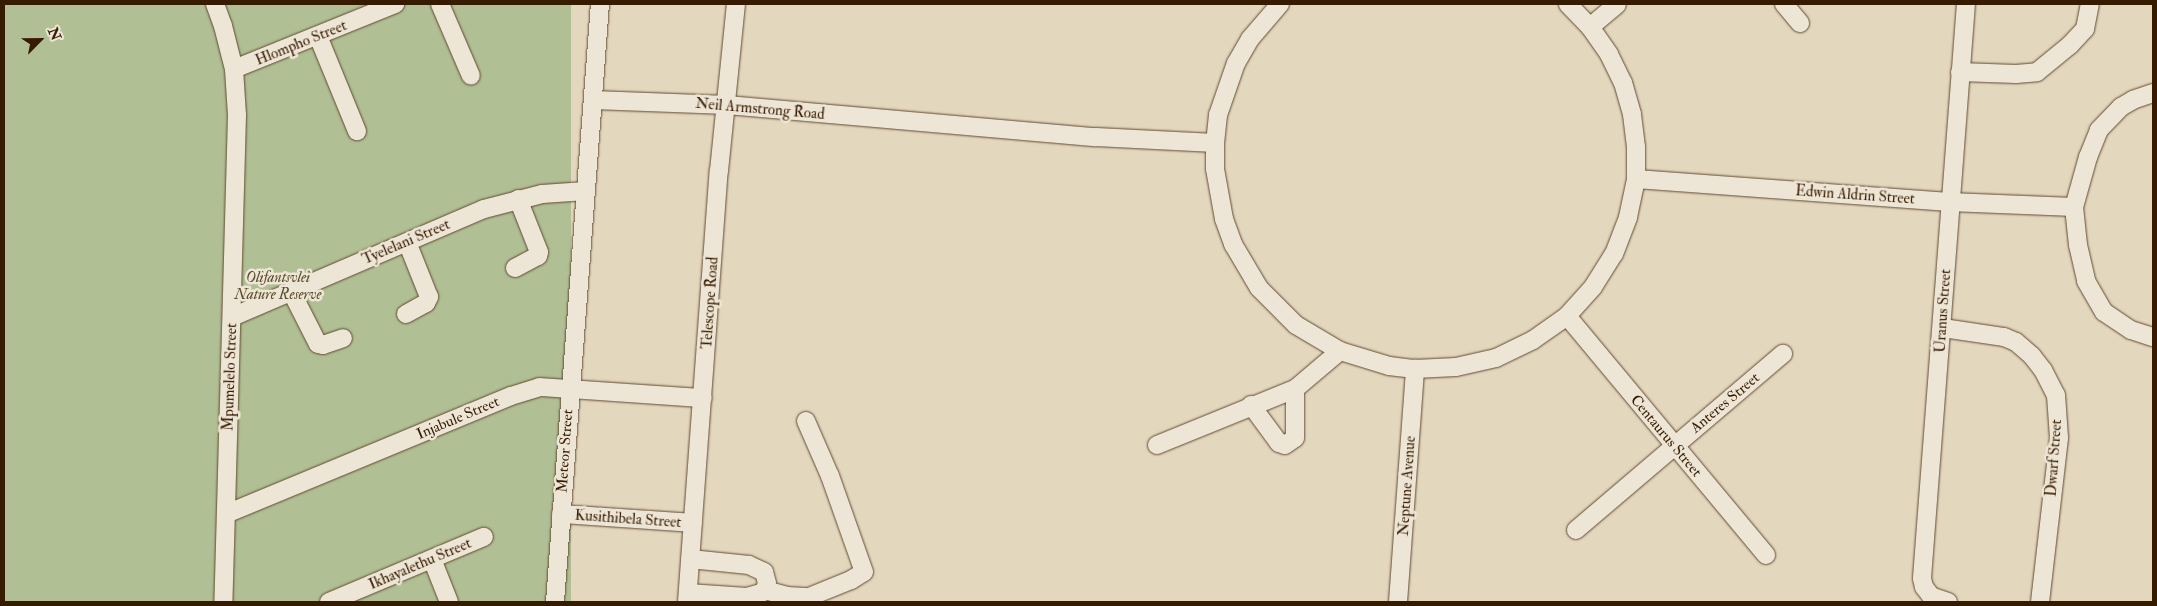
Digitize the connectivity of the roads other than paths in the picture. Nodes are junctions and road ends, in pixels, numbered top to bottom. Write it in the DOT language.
graph roads {
  1 [pos="215,4"];
  2 [pos="395,4"];
  3 [pos="440,4"];
  4 [pos="600,4"];
  5 [pos="736,4"];
  6 [pos="1280,4"];
  7 [pos="1568,4"];
  8 [pos="1617,4"];
  9 [pos="1784,4"];
  10 [pos="1966,4"];
  11 [pos="2090,4"];
  12 [pos="1800,23"];
  13 [pos="1590,27"];
  14 [pos="318,36"];
  15 [pos="234,70"];
  16 [pos="1960,72"];
  17 [pos="471,76"];
  18 [pos="2153,94"];
  19 [pos="593,100"];
  20 [pos="727,105"];
  21 [pos="357,131"];
  22 [pos="1215,143"];
  23 [pos="1636,179"];
  24 [pos="586,191"];
  25 [pos="518,199"];
  26 [pos="1949,202"];
  27 [pos="2074,207"];
  28 [pos="407,242"];
  29 [pos="515,268"];
  30 [pos="291,291"];
  31 [pos="406,314"];
  32 [pos="1566,316"];
  33 [pos="232,317"];
  34 [pos="1943,328"];
  35 [pos="2153,336"];
  36 [pos="343,338"];
  37 [pos="1340,351"];
  38 [pos="1783,354"];
  39 [pos="1415,369"];
  40 [pos="570,388"];
  41 [pos="1295,389"];
  42 [pos="703,398"];
  43 [pos="1251,406"];
  44 [pos="806,421"];
  45 [pos="1157,445"];
  46 [pos="1675,446"];
  47 [pos="226,514"];
  48 [pos="561,514"];
  49 [pos="692,523"];
  50 [pos="1576,530"];
  51 [pos="484,537"];
  52 [pos="1766,556"];
  53 [pos="432,559"];
  54 [pos="690,559"];
  55 [pos="765,590"];
  56 [pos="687,598"];
  57 [pos="223,602"];
  58 [pos="329,602"];
  59 [pos="449,602"];
  60 [pos="555,602"];
  61 [pos="1398,602"];
  62 [pos="1948,602"];
  63 [pos="2040,602"];
  1 -- 15 [label="street, Mpumelelo Street"];
  2 -- 14 [label="street, Hlompho Street"];
  3 -- 17 [label="street"];
  4 -- 19 [label="street"];
  5 -- 20 [label="street, Telescope Road"];
  6 -- 22 [label="street"];
  7 -- 13 [label="street"];
  8 -- 13 [label="street"];
  9 -- 12 [label="street"];
  10 -- 16 [label="street, Uranus Street"];
  11 -- 16 [label="street"];
  13 -- 23 [label="street"];
  14 -- 15 [label="street, Hlompho Street"];
  14 -- 21 [label="street"];
  15 -- 33 [label="street, Mpumelelo Street"];
  16 -- 26 [label="street, Uranus Street"];
  18 -- 27 [label="street"];
  19 -- 20 [label="street, Neil Armstrong Road"];
  19 -- 24 [label="street"];
  20 -- 22 [label="street, Neil Armstrong Road"];
  20 -- 42 [label="street, Telescope Road"];
  22 -- 37 [label="street"];
  23 -- 26 [label="street, Edwin Aldrin Street"];
  23 -- 32 [label="street"];
  24 -- 25 [label="street, Tyelelani Street"];
  24 -- 40 [label="street"];
  25 -- 28 [label="street, Tyelelani Street"];
  25 -- 29 [label="street"];
  26 -- 27 [label="street, Edwin Aldrin Street"];
  26 -- 34 [label="street, Uranus Street"];
  27 -- 35 [label="street"];
  28 -- 30 [label="street, Tyelelani Street"];
  28 -- 31 [label="street"];
  30 -- 33 [label="street, Tyelelani Street"];
  30 -- 36 [label="street"];
  32 -- 39 [label="street"];
  32 -- 46 [label="street, Centaurus Street"];
  33 -- 47 [label="street, Mpumelelo Street"];
  34 -- 62 [label="street, Uranus Street"];
  34 -- 63 [label="street, Dwarf Street"];
  37 -- 39 [label="street"];
  37 -- 41 [label="street"];
  38 -- 46 [label="street, Anteres Street"];
  39 -- 61 [label="street, Neptune Avenue"];
  40 -- 42 [label="street, Injabule Street"];
  40 -- 47 [label="street, Injabule Street"];
  40 -- 48 [label="street, Meteor Street"];
  41 -- 43 [label="street"];
  41 -- 43 [label="street"];
  42 -- 49 [label="street, Telescope Road"];
  43 -- 45 [label="street"];
  44 -- 55 [label="street"];
  46 -- 50 [label="street, Anteres Street"];
  46 -- 52 [label="street, Centaurus Street"];
  47 -- 57 [label="street, Mpumelelo Street"];
  48 -- 49 [label="street, Kusithibela Street"];
  48 -- 60 [label="street, Kusithibela Street"];
  49 -- 54 [label="street, Telescope Road"];
  51 -- 53 [label="street, Ikhayalethu Street"];
  53 -- 58 [label="street, Ikhayalethu Street"];
  53 -- 59 [label="street"];
  54 -- 55 [label="street"];
  54 -- 56 [label="street, Telescope Road"];
  55 -- 56 [label="street"];
}
